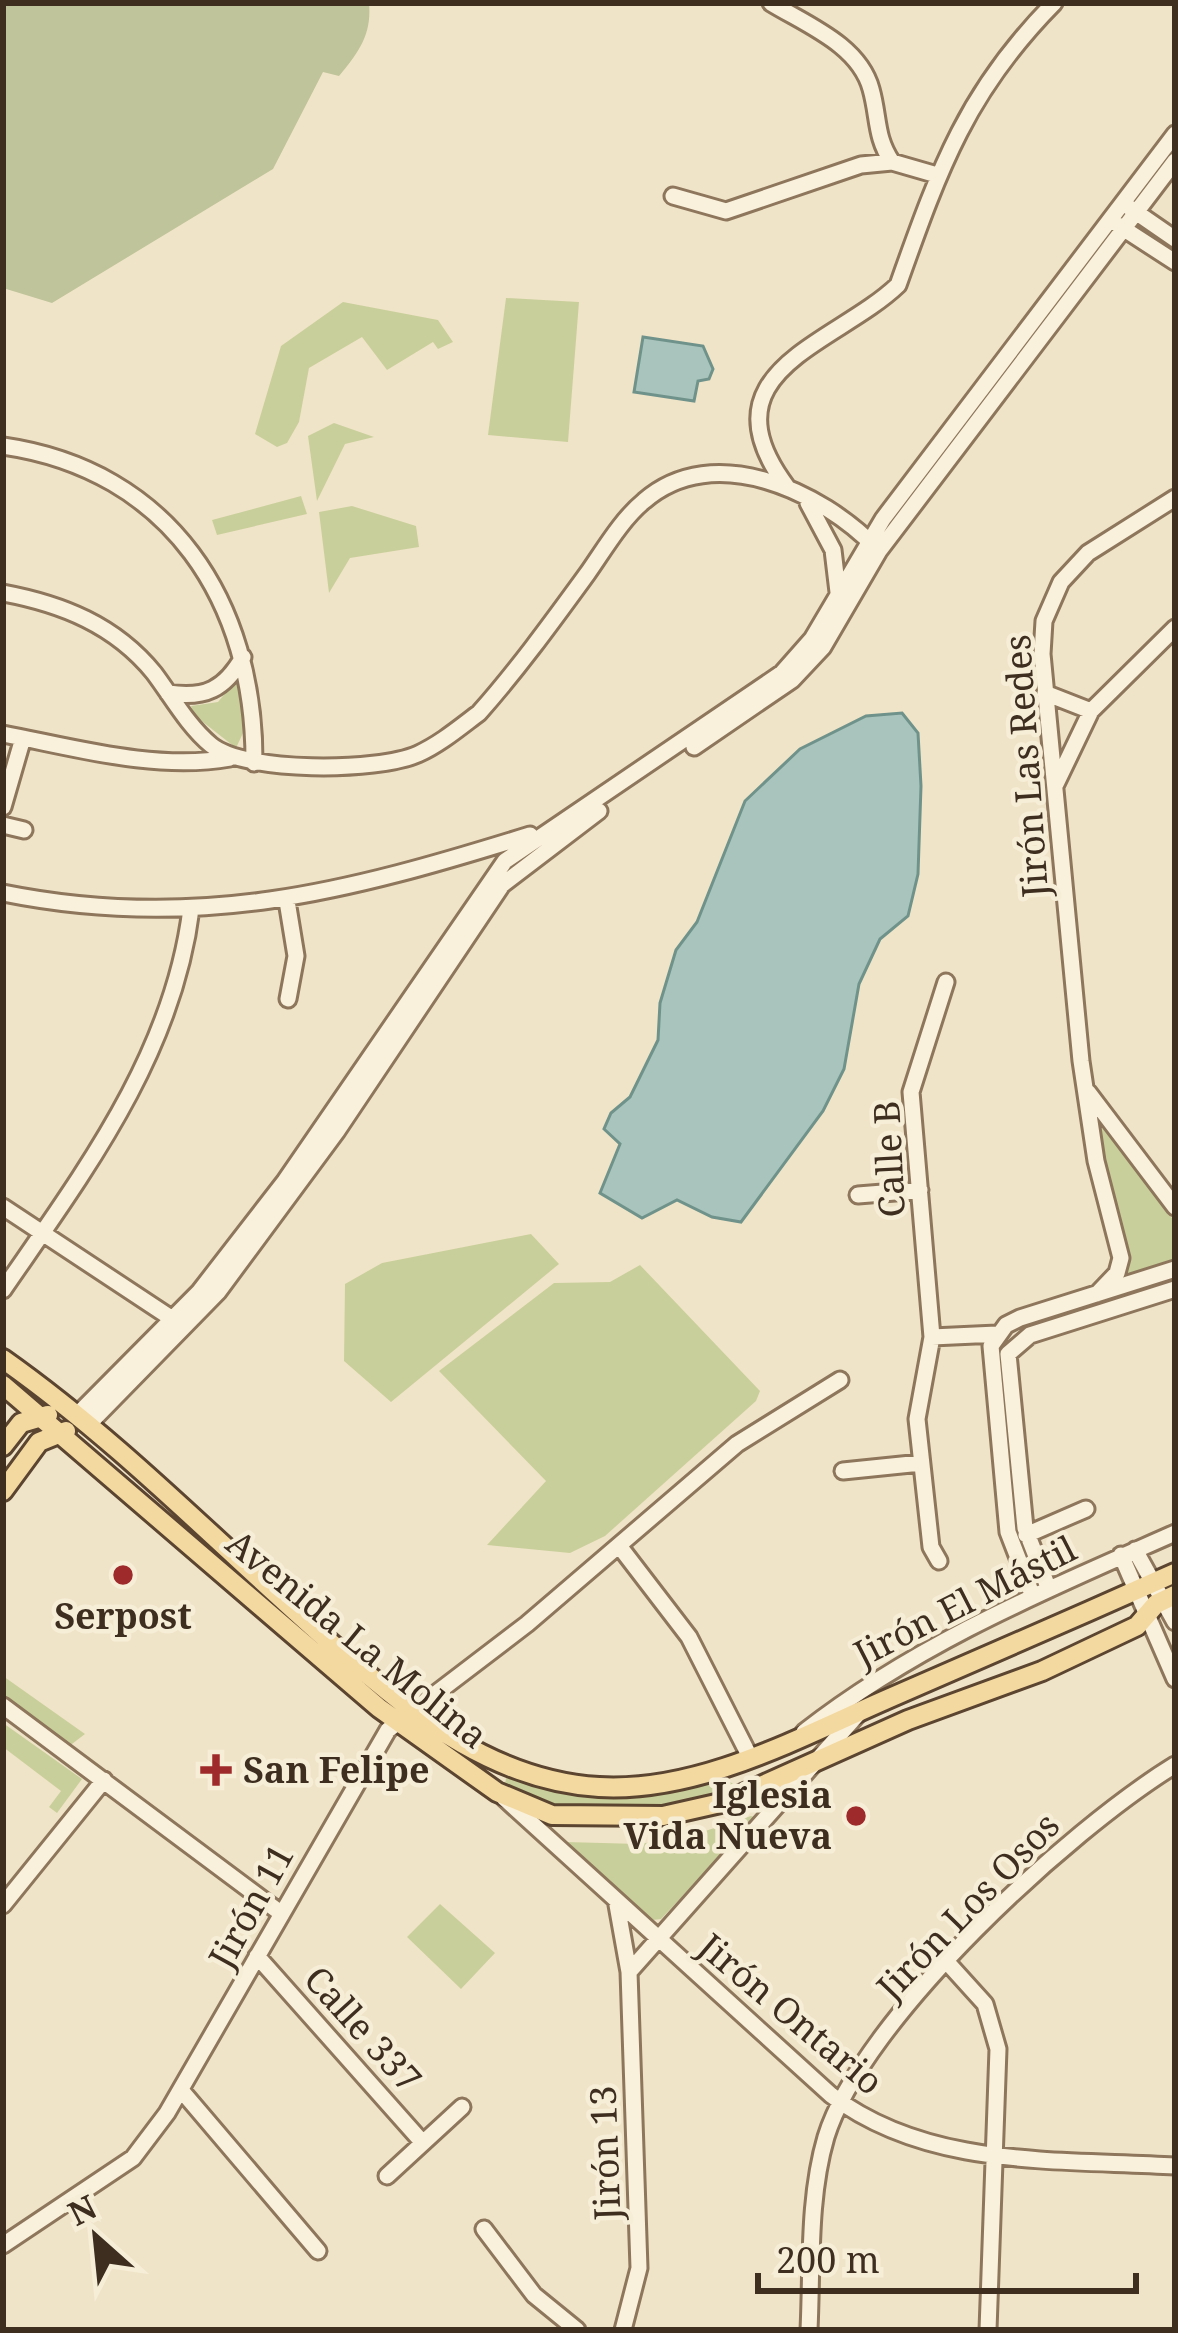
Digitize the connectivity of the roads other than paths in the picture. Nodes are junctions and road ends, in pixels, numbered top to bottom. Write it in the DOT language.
graph roads {
  1 [pos="771,3"];
  2 [pos="1054,3"];
  3 [pos="1175,134"];
  4 [pos="877,139"];
  5 [pos="1175,161"];
  6 [pos="892,162"];
  7 [pos="861,165"];
  8 [pos="937,175"];
  9 [pos="674,196"];
  10 [pos="1130,208"];
  11 [pos="1117,225"];
  12 [pos="1175,239"];
  13 [pos="1175,262"];
  14 [pos="3,446"];
  15 [pos="787,487"];
  16 [pos="802,496"];
  17 [pos="910,498"];
  18 [pos="1175,498"];
  19 [pos="883,519"];
  20 [pos="855,528"];
  21 [pos="832,550"];
  22 [pos="869,554"];
  23 [pos="3,593"];
  24 [pos="838,595"];
  25 [pos="1175,628"];
  26 [pos="244,657"];
  27 [pos="168,693"];
  28 [pos="1045,693"];
  29 [pos="1091,711"];
  30 [pos="3,734"];
  31 [pos="23,738"];
  32 [pos="230,758"];
  33 [pos="254,763"];
  34 [pos="1053,792"];
  35 [pos="3,806"];
  36 [pos="586,820"];
  37 [pos="3,825"];
  38 [pos="556,826"];
  39 [pos="24,830"];
  40 [pos="479,850"];
  41 [pos="492,877"];
  42 [pos="3,893"];
  43 [pos="287,902"];
  44 [pos="190,909"];
  45 [pos="946,982"];
  46 [pos="288,999"];
  47 [pos="1086,1090"];
  48 [pos="1125,1148"];
  49 [pos="1096,1161"];
  50 [pos="920,1190"];
  51 [pos="858,1196"];
  52 [pos="3,1207"];
  53 [pos="1175,1208"];
  54 [pos="42,1233"];
  55 [pos="1175,1269"];
  56 [pos="1175,1289"];
  57 [pos="3,1290"];
  58 [pos="1097,1294"];
  59 [pos="1056,1316"];
  60 [pos="174,1320"];
  61 [pos="997,1334"];
  62 [pos="932,1337"];
  63 [pos="3,1359"];
  64 [pos="840,1379"];
  65 [pos="3,1385"];
  66 [pos="37,1415"];
  67 [pos="82,1420"];
  68 [pos="60,1432"];
  69 [pos="3,1446"];
  70 [pos="921,1463"];
  71 [pos="843,1471"];
  72 [pos="3,1491"];
  73 [pos="1086,1509"];
  74 [pos="1020,1532"];
  75 [pos="1175,1533"];
  76 [pos="620,1547"];
  77 [pos="1128,1553"];
  78 [pos="939,1561"];
  79 [pos="1175,1573"];
  80 [pos="1040,1591"];
  81 [pos="1136,1591"];
  82 [pos="1165,1592"];
  83 [pos="1146,1613"];
  84 [pos="1175,1622"];
  85 [pos="1175,1679"];
  86 [pos="3,1706"];
  87 [pos="862,1711"];
  88 [pos="405,1716"];
  89 [pos="792,1741"];
  90 [pos="750,1757"];
  91 [pos="1175,1766"];
  92 [pos="804,1770"];
  93 [pos="104,1780"];
  94 [pos="497,1792"];
  95 [pos="615,1901"];
  96 [pos="3,1905"];
  97 [pos="282,1914"];
  98 [pos="658,1940"];
  99 [pos="257,1956"];
  100 [pos="947,1962"];
  101 [pos="629,1972"];
  102 [pos="181,2090"];
  103 [pos="841,2103"];
  104 [pos="462,2107"];
  105 [pos="423,2143"];
  106 [pos="996,2155"];
  107 [pos="1175,2167"];
  108 [pos="387,2176"];
  109 [pos="484,2229"];
  110 [pos="3,2246"];
  111 [pos="318,2251"];
  112 [pos="577,2330"];
  113 [pos="623,2330"];
  114 [pos="809,2330"];
  115 [pos="988,2330"];
  1 -- 4 [label="street"];
  2 -- 8 [label="street"];
  3 -- 10 [label="street"];
  4 -- 6 [label="street"];
  4 -- 7 [label="street"];
  5 -- 10 [label="street"];
  6 -- 7 [label="street"];
  6 -- 8 [label="street"];
  7 -- 9 [label="street"];
  8 -- 15 [label="street"];
  10 -- 11 [label="street"];
  10 -- 12 [label="street"];
  11 -- 13 [label="street"];
  11 -- 17 [label="street"];
  14 -- 26 [label="street"];
  15 -- 16 [label="street"];
  15 -- 33 [label="street"];
  16 -- 20 [label="street"];
  16 -- 21 [label="street"];
  17 -- 19 [label="street"];
  17 -- 22 [label="street"];
  18 -- 28 [label="street, Jirón Las Redes"];
  19 -- 20 [label="street"];
  19 -- 22 [label="street"];
  20 -- 22 [label="street"];
  21 -- 22 [label="street"];
  21 -- 24 [label="street"];
  22 -- 24 [label="street"];
  22 -- 36 [label="street"];
  23 -- 27 [label="street"];
  24 -- 38 [label="street"];
  25 -- 29 [label="street"];
  26 -- 27 [label="street"];
  26 -- 33 [label="street"];
  27 -- 32 [label="street"];
  28 -- 29 [label="street"];
  28 -- 34 [label="street, Jirón Las Redes"];
  29 -- 34 [label="street"];
  30 -- 31 [label="street"];
  31 -- 32 [label="street"];
  31 -- 35 [label="street"];
  32 -- 33 [label="street"];
  34 -- 47 [label="street, Jirón Las Redes"];
  36 -- 38 [label="street"];
  36 -- 67 [label="street"];
  37 -- 39 [label="street"];
  38 -- 40 [label="street"];
  38 -- 41 [label="street"];
  40 -- 41 [label="street"];
  40 -- 43 [label="street"];
  41 -- 60 [label="street"];
  42 -- 44 [label="street"];
  43 -- 44 [label="street"];
  43 -- 46 [label="street"];
  44 -- 54 [label="street"];
  45 -- 50 [label="street, Calle B"];
  47 -- 48 [label="street, Jirón Las Redes"];
  47 -- 49 [label="street, Jirón Las Redes"];
  48 -- 49 [label="street"];
  48 -- 53 [label="street, Jirón Las Redes"];
  49 -- 58 [label="street, Jirón Las Redes"];
  50 -- 51 [label="street"];
  50 -- 62 [label="street, Calle B"];
  52 -- 54 [label="street"];
  54 -- 57 [label="street"];
  54 -- 60 [label="street"];
  55 -- 58 [label="street"];
  56 -- 59 [label="street"];
  58 -- 59 [label="street"];
  59 -- 61 [label="street"];
  59 -- 74 [label="street"];
  60 -- 67 [label="street"];
  61 -- 62 [label="street"];
  61 -- 74 [label="street"];
  62 -- 70 [label="street, Calle B"];
  63 -- 67 [label="main road, Avenida La Molina"];
  64 -- 76 [label="street, Jirón 11"];
  65 -- 66 [label="main road, Avenida La Molina"];
  66 -- 67 [label="main road"];
  66 -- 68 [label="main road, Avenida La Molina"];
  66 -- 69 [label="main road"];
  67 -- 68 [label="main road"];
  67 -- 88 [label="main road, Avenida La Molina"];
  68 -- 72 [label="main road"];
  68 -- 88 [label="main road, Avenida La Molina"];
  70 -- 71 [label="street"];
  70 -- 78 [label="street, Calle B"];
  73 -- 74 [label="street"];
  74 -- 80 [label="street"];
  75 -- 77 [label="street, Jirón El Mástil"];
  76 -- 88 [label="street, Jirón 11"];
  76 -- 90 [label="street"];
  77 -- 80 [label="street, Jirón El Mástil"];
  77 -- 81 [label="street"];
  77 -- 82 [label="street"];
  79 -- 82 [label="main road, Avenida La Molina"];
  80 -- 89 [label="street, Jirón El Mástil"];
  81 -- 82 [label="main road, Avenida La Molina"];
  81 -- 83 [label="street"];
  81 -- 87 [label="main road, Avenida La Molina"];
  82 -- 83 [label="main road, Avenida La Molina"];
  82 -- 84 [label="street"];
  83 -- 85 [label="street"];
  83 -- 92 [label="main road, Avenida La Molina"];
  86 -- 93 [label="street"];
  87 -- 89 [label="main road, Avenida La Molina"];
  87 -- 92 [label="street"];
  88 -- 90 [label="main road, Avenida La Molina"];
  88 -- 94 [label="main road, Avenida La Molina"];
  88 -- 97 [label="street, Jirón 11"];
  89 -- 90 [label="main road, Avenida La Molina"];
  91 -- 100 [label="street, Jirón Los Osos"];
  92 -- 94 [label="main road, Avenida La Molina"];
  92 -- 98 [label="street"];
  93 -- 96 [label="street"];
  93 -- 97 [label="street"];
  94 -- 95 [label="street, Jirón Ontario"];
  95 -- 98 [label="street, Jirón Ontario"];
  95 -- 101 [label="street, Jirón 13"];
  97 -- 99 [label="street, Jirón 11"];
  98 -- 101 [label="street"];
  98 -- 103 [label="street, Jirón Ontario"];
  99 -- 102 [label="street, Jirón 11"];
  99 -- 105 [label="street, Calle 337"];
  100 -- 103 [label="street, Jirón Los Osos"];
  100 -- 106 [label="street"];
  101 -- 113 [label="street, Jirón 13"];
  102 -- 110 [label="street, Jirón 11"];
  102 -- 111 [label="street"];
  103 -- 106 [label="street, Jirón Ontario"];
  103 -- 114 [label="street, Jirón Los Osos"];
  104 -- 105 [label="street"];
  105 -- 108 [label="street"];
  106 -- 107 [label="street, Jirón Ontario"];
  106 -- 115 [label="street"];
  109 -- 112 [label="street"];
}
